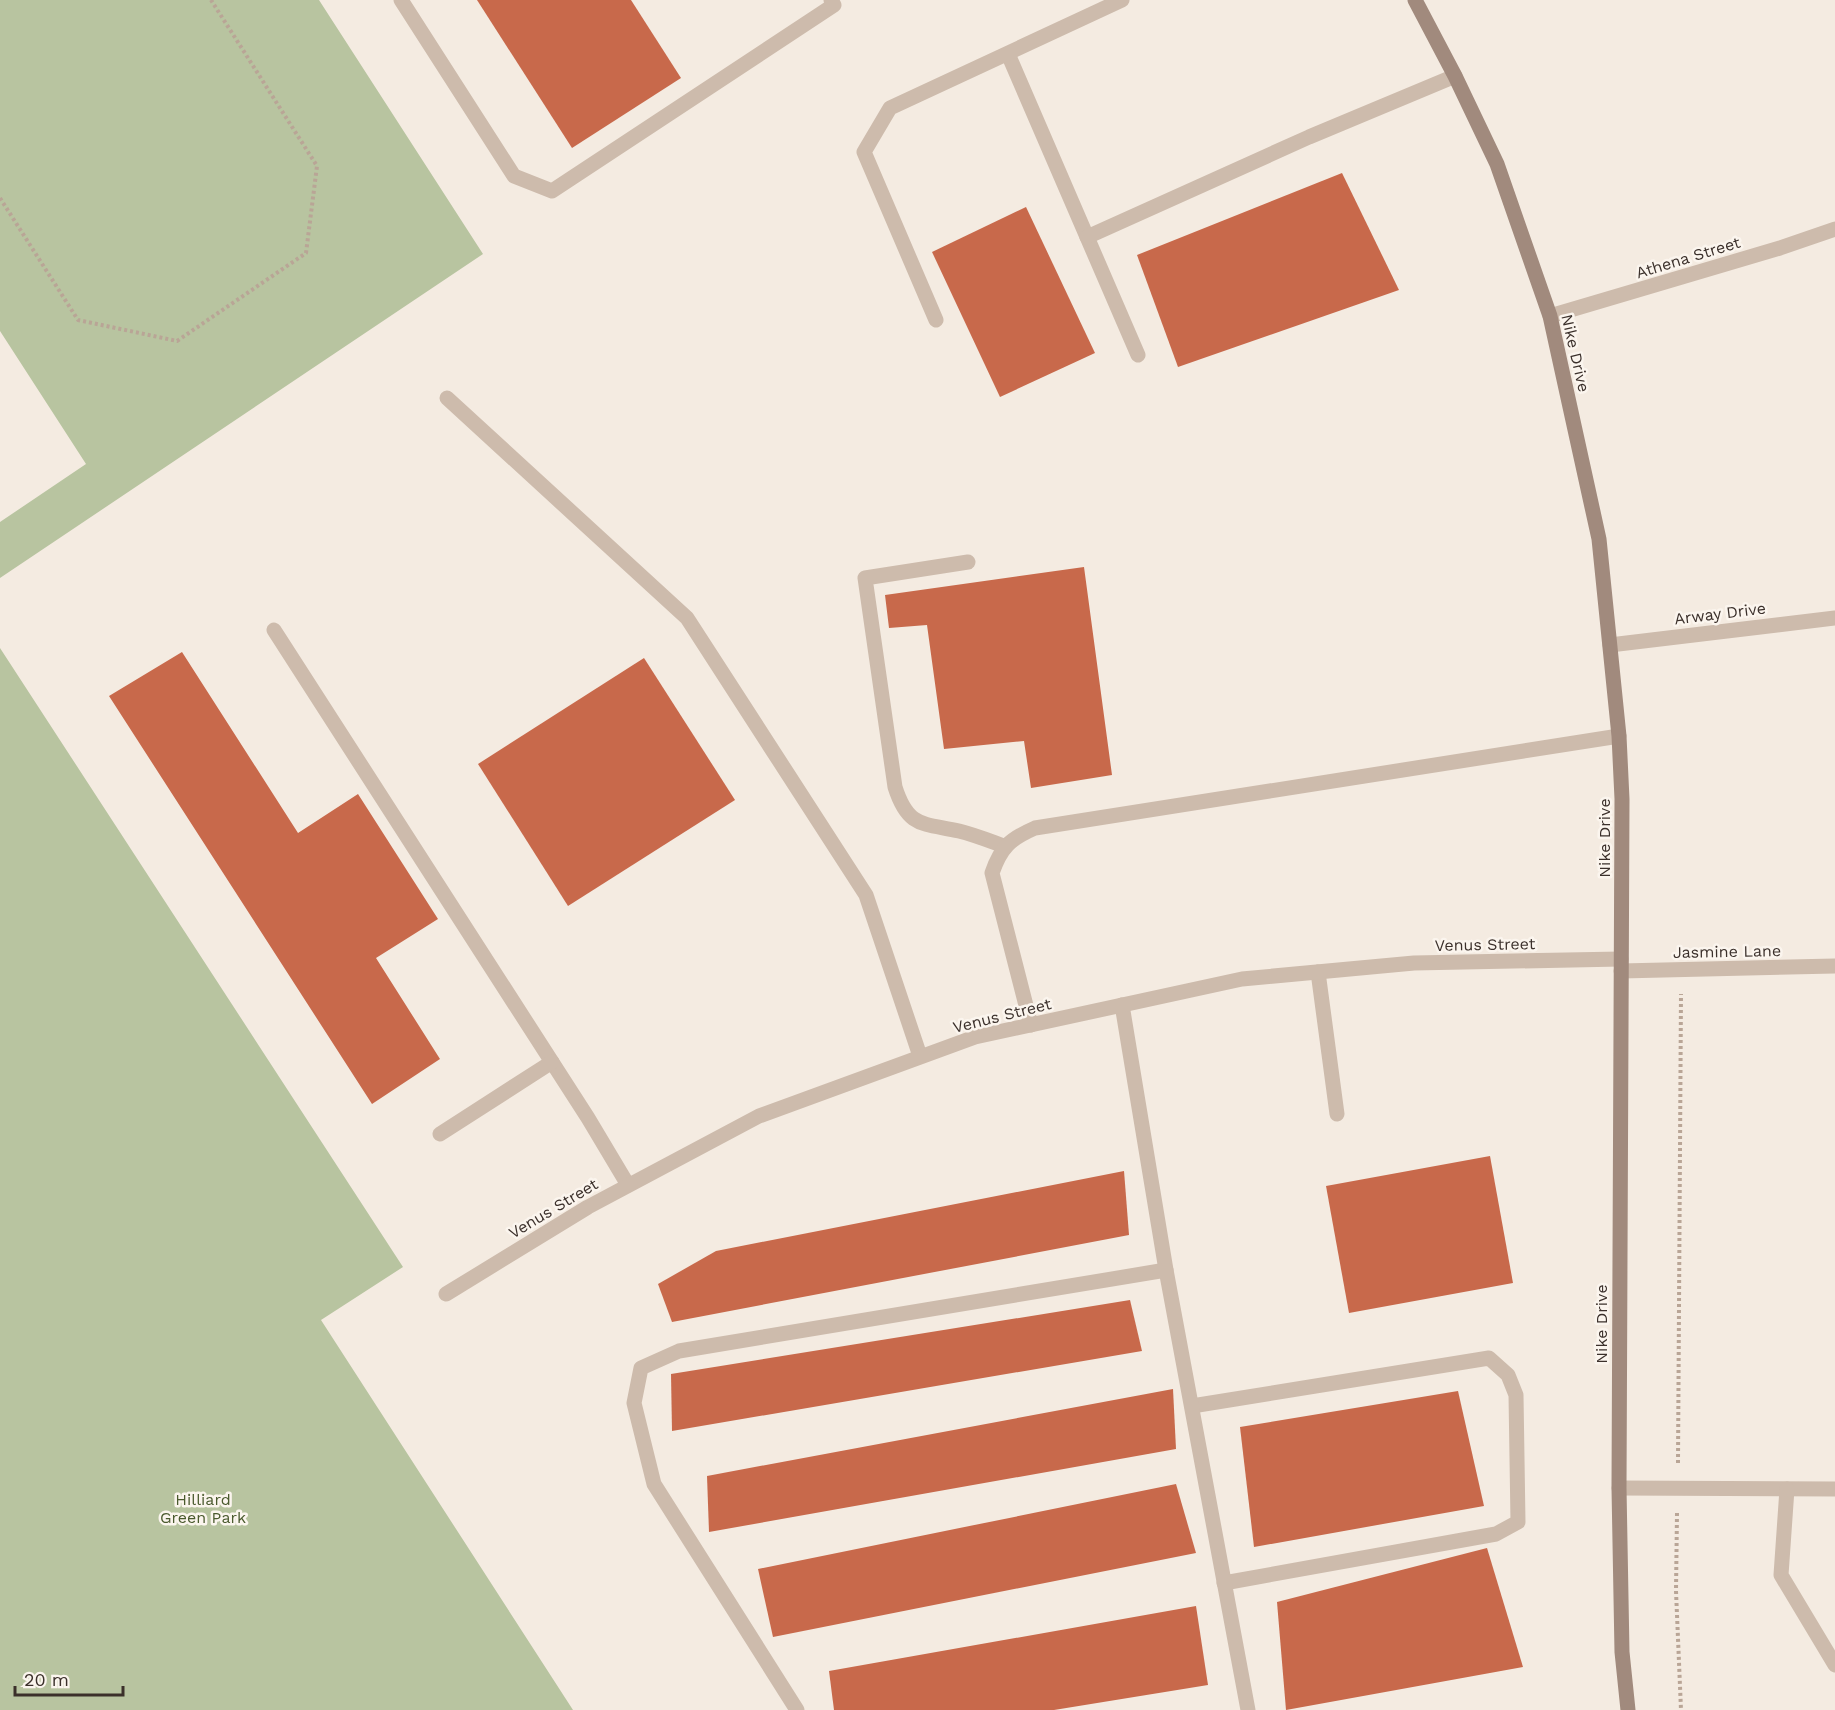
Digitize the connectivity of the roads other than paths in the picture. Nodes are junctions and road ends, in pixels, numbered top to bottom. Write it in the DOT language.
graph roads {
  1 [pos="401,0"];
  2 [pos="831,0"];
  3 [pos="1122,0"];
  4 [pos="1415,0"];
  5 [pos="1008,54"];
  6 [pos="1455,76"];
  7 [pos="1835,229"];
  8 [pos="1087,237"];
  9 [pos="1550,316"];
  10 [pos="936,320"];
  11 [pos="1138,355"];
  12 [pos="447,398"];
  13 [pos="968,562"];
  14 [pos="1835,618"];
  15 [pos="274,630"];
  16 [pos="1610,645"];
  17 [pos="1619,736"];
  18 [pos="1004,846"];
  19 [pos="1621,965"];
  20 [pos="1835,966"];
  21 [pos="1318,972"];
  22 [pos="1122,1005"];
  23 [pos="1031,1025"];
  24 [pos="920,1056"];
  25 [pos="552,1062"];
  26 [pos="1337,1114"];
  27 [pos="440,1134"];
  28 [pos="628,1185"];
  29 [pos="1166,1270"];
  30 [pos="446,1294"];
  31 [pos="1192,1406"];
  32 [pos="1618,1488"];
  33 [pos="1787,1489"];
  34 [pos="1835,1489"];
  35 [pos="1224,1583"];
  36 [pos="1835,1665"];
  37 [pos="797,1710"];
  38 [pos="1248,1710"];
  39 [pos="1628,1710"];
  1 -- 2 [label="street"];
  3 -- 5 [label="street"];
  4 -- 6 [label="street, Nike Drive"];
  5 -- 8 [label="street"];
  5 -- 10 [label="street"];
  6 -- 8 [label="street"];
  6 -- 9 [label="street, Nike Drive"];
  7 -- 9 [label="street, Athena Street"];
  8 -- 11 [label="street"];
  9 -- 16 [label="street, Nike Drive"];
  12 -- 24 [label="street"];
  13 -- 18 [label="street"];
  14 -- 16 [label="street, Arway Drive"];
  15 -- 25 [label="street"];
  16 -- 17 [label="street, Nike Drive"];
  17 -- 18 [label="street"];
  17 -- 19 [label="street, Nike Drive"];
  18 -- 23 [label="street"];
  19 -- 20 [label="street, Jasmine Lane"];
  19 -- 21 [label="street, Venus Street"];
  19 -- 32 [label="street, Nike Drive"];
  21 -- 22 [label="street, Venus Street"];
  21 -- 26 [label="street"];
  22 -- 23 [label="street, Venus Street"];
  22 -- 29 [label="street"];
  23 -- 24 [label="street, Venus Street"];
  24 -- 28 [label="street, Venus Street"];
  25 -- 27 [label="street"];
  25 -- 28 [label="street"];
  28 -- 30 [label="street, Venus Street"];
  29 -- 31 [label="street"];
  29 -- 37 [label="street"];
  31 -- 35 [label="street"];
  31 -- 35 [label="street"];
  32 -- 33 [label="street"];
  32 -- 39 [label="street, Nike Drive"];
  33 -- 34 [label="street"];
  33 -- 36 [label="street"];
  35 -- 38 [label="street"];
}
